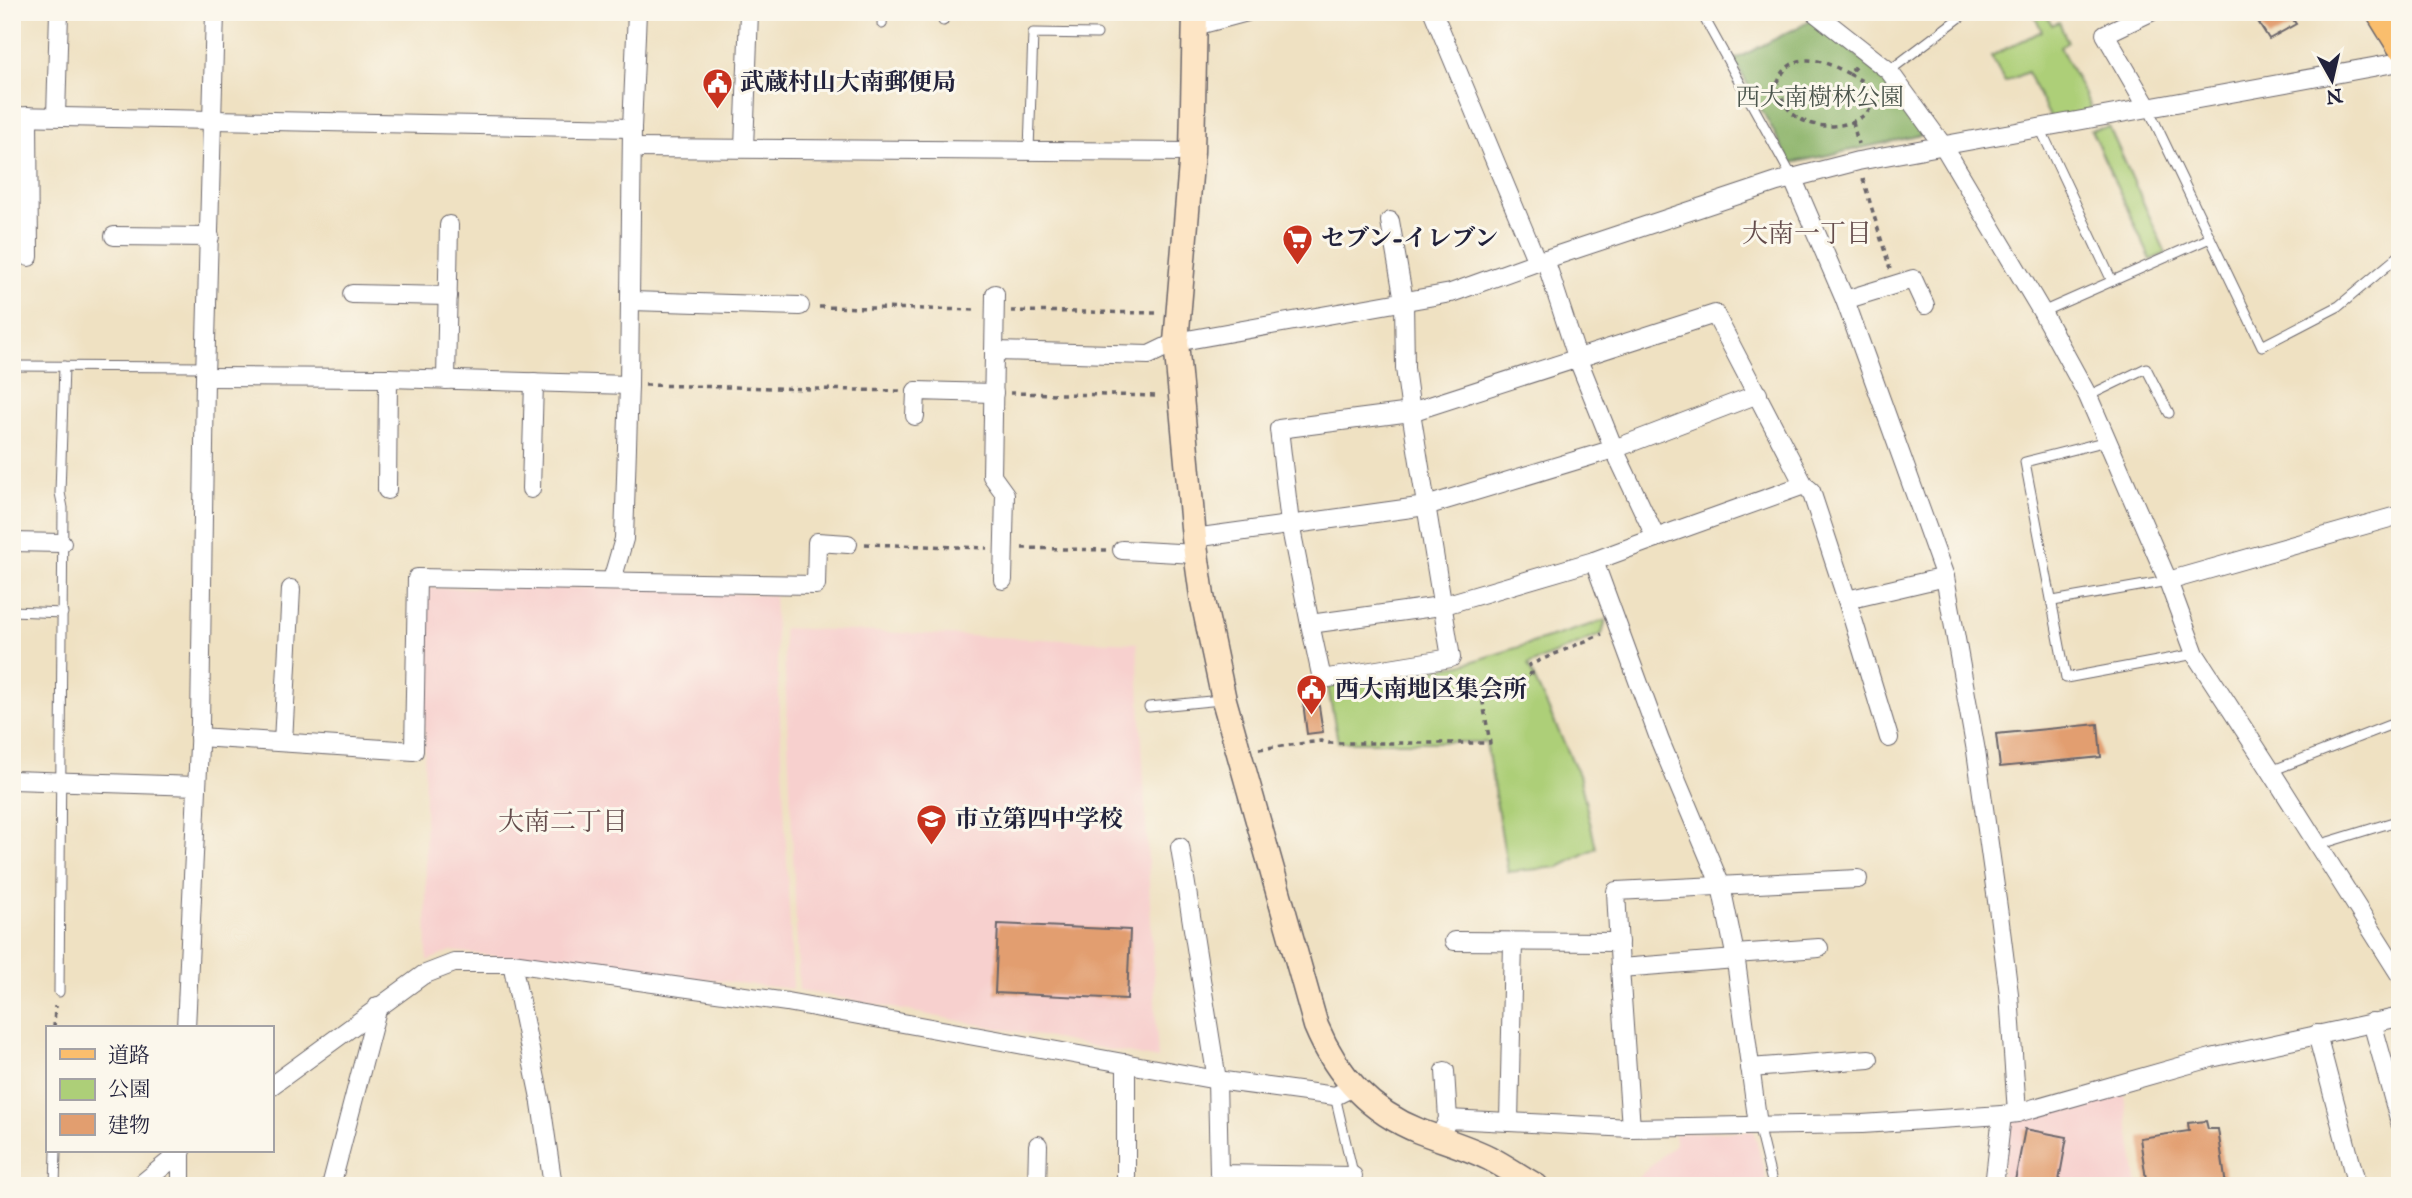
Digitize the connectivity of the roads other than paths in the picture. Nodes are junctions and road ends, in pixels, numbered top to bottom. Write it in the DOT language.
graph roads {
  1 [pos="59,12"];
  2 [pos="215,12"];
  3 [pos="637,12"];
  4 [pos="749,12"];
  5 [pos="883,12"];
  6 [pos="1247,12"];
  7 [pos="1433,12"];
  8 [pos="1701,12"];
  9 [pos="1814,12"];
  10 [pos="1967,12"];
  11 [pos="2151,12"];
  12 [pos="2379,12"];
  13 [pos="1195,19"];
  14 [pos="883,24"];
  15 [pos="1097,34"];
  16 [pos="2400,47"];
  17 [pos="2400,62"];
  18 [pos="1889,71"];
  19 [pos="2148,108"];
  20 [pos="20,116"];
  21 [pos="57,116"];
  22 [pos="212,120"];
  23 [pos="632,128"];
  24 [pos="2040,128"];
  25 [pos="1944,146"];
  26 [pos="632,148"];
  27 [pos="744,148"];
  28 [pos="1029,150"];
  29 [pos="1192,152"];
  30 [pos="1792,177"];
  31 [pos="1390,221"];
  32 [pos="449,225"];
  33 [pos="114,236"];
  34 [pos="209,237"];
  35 [pos="2210,238"];
  36 [pos="2400,255"];
  37 [pos="29,257"];
  38 [pos="1541,260"];
  39 [pos="2112,281"];
  40 [pos="352,294"];
  41 [pos="995,294"];
  42 [pos="447,296"];
  43 [pos="1845,300"];
  44 [pos="631,301"];
  45 [pos="1404,301"];
  46 [pos="1925,304"];
  47 [pos="800,306"];
  48 [pos="2042,312"];
  49 [pos="1176,342"];
  50 [pos="994,351"];
  51 [pos="1577,358"];
  52 [pos="12,366"];
  53 [pos="64,366"];
  54 [pos="205,372"];
  55 [pos="388,378"];
  56 [pos="446,380"];
  57 [pos="534,382"];
  58 [pos="629,384"];
  59 [pos="994,393"];
  60 [pos="1758,394"];
  61 [pos="2088,396"];
  62 [pos="1411,412"];
  63 [pos="2169,412"];
  64 [pos="915,416"];
  65 [pos="2107,441"];
  66 [pos="1614,449"];
  67 [pos="1804,485"];
  68 [pos="531,489"];
  69 [pos="387,490"];
  70 [pos="1426,506"];
  71 [pos="2400,515"];
  72 [pos="1290,524"];
  73 [pos="1656,538"];
  74 [pos="12,542"];
  75 [pos="62,542"];
  76 [pos="848,544"];
  77 [pos="1195,546"];
  78 [pos="1122,550"];
  79 [pos="1594,561"];
  80 [pos="1945,576"];
  81 [pos="612,580"];
  82 [pos="1003,580"];
  83 [pos="2168,581"];
  84 [pos="291,589"];
  85 [pos="1847,600"];
  86 [pos="2053,601"];
  87 [pos="1441,606"];
  88 [pos="12,611"];
  89 [pos="63,612"];
  90 [pos="1310,624"];
  91 [pos="2195,654"];
  92 [pos="1224,700"];
  93 [pos="1149,707"];
  94 [pos="2400,721"];
  95 [pos="199,737"];
  96 [pos="1889,738"];
  97 [pos="283,742"];
  98 [pos="2272,771"];
  99 [pos="12,780"];
  100 [pos="61,781"];
  101 [pos="197,786"];
  102 [pos="2400,820"];
  103 [pos="2318,845"];
  104 [pos="1180,847"];
  105 [pos="1858,879"];
  106 [pos="1721,886"];
  107 [pos="1454,941"];
  108 [pos="1513,942"];
  109 [pos="1619,942"];
  110 [pos="1819,948"];
  111 [pos="1735,957"];
  112 [pos="512,963"];
  113 [pos="1620,968"];
  114 [pos="2400,975"];
  115 [pos="59,992"];
  116 [pos="379,1006"];
  117 [pos="2400,1017"];
  118 [pos="2372,1022"];
  119 [pos="186,1026"];
  120 [pos="2317,1034"];
  121 [pos="1869,1059"];
  122 [pos="1126,1063"];
  123 [pos="1750,1068"];
  124 [pos="1445,1071"];
  125 [pos="1217,1080"];
  126 [pos="273,1085"];
  127 [pos="1344,1091"];
  128 [pos="2010,1114"];
  129 [pos="1509,1122"];
  130 [pos="2400,1123"];
  131 [pos="1758,1125"];
  132 [pos="1632,1128"];
  133 [pos="1444,1129"];
  134 [pos="1038,1145"];
  135 [pos="56,1152"];
  136 [pos="181,1152"];
  137 [pos="182,1152"];
  138 [pos="1354,1181"];
  139 [pos="55,1186"];
  140 [pos="139,1186"];
  141 [pos="181,1186"];
  142 [pos="331,1186"];
  143 [pos="553,1186"];
  144 [pos="1037,1186"];
  145 [pos="1126,1186"];
  146 [pos="1536,1186"];
  147 [pos="1773,1186"];
  148 [pos="1994,1186"];
  149 [pos="2357,1186"];
  1 -- 21 [label="street"];
  2 -- 22 [label="street"];
  3 -- 23 [label="street"];
  4 -- 27 [label="street"];
  5 -- 14 [label="lane"];
  6 -- 13 [label="street"];
  7 -- 38 [label="street"];
  8 -- 30 [label="lane"];
  9 -- 18 [label="street"];
  10 -- 18 [label="lane"];
  11 -- 19 [label="street"];
  12 -- 16 [label="main road"];
  13 -- 29 [label="street"];
  15 -- 28 [label="lane"];
  17 -- 19 [label="street"];
  18 -- 25 [label="street"];
  19 -- 24 [label="street"];
  19 -- 35 [label="lane"];
  20 -- 21 [label="street"];
  20 -- 37 [label="street"];
  21 -- 22 [label="street"];
  22 -- 23 [label="street"];
  22 -- 34 [label="street"];
  23 -- 26 [label="street"];
  24 -- 25 [label="street"];
  24 -- 39 [label="lane"];
  25 -- 30 [label="street"];
  25 -- 48 [label="street"];
  26 -- 27 [label="street"];
  26 -- 44 [label="street"];
  27 -- 28 [label="street"];
  28 -- 29 [label="street"];
  29 -- 49 [label="street"];
  30 -- 38 [label="street"];
  30 -- 43 [label="street"];
  31 -- 45 [label="street"];
  32 -- 42 [label="street"];
  33 -- 34 [label="street"];
  34 -- 54 [label="street"];
  35 -- 36 [label="lane"];
  35 -- 39 [label="lane"];
  38 -- 45 [label="street"];
  38 -- 51 [label="street"];
  39 -- 48 [label="lane"];
  40 -- 42 [label="street"];
  41 -- 50 [label="street"];
  42 -- 56 [label="street"];
  43 -- 46 [label="street"];
  43 -- 80 [label="street"];
  44 -- 47 [label="street"];
  44 -- 58 [label="street"];
  45 -- 49 [label="street"];
  45 -- 62 [label="street"];
  48 -- 61 [label="street"];
  49 -- 50 [label="street"];
  49 -- 77 [label="street"];
  50 -- 59 [label="street"];
  51 -- 60 [label="street"];
  51 -- 62 [label="street"];
  51 -- 66 [label="street"];
  52 -- 53 [label="lane"];
  53 -- 54 [label="lane"];
  53 -- 75 [label="lane"];
  54 -- 55 [label="street"];
  54 -- 95 [label="street"];
  55 -- 56 [label="street"];
  55 -- 69 [label="street"];
  56 -- 57 [label="street"];
  57 -- 58 [label="street"];
  57 -- 68 [label="street"];
  58 -- 81 [label="street"];
  59 -- 64 [label="street"];
  59 -- 82 [label="street"];
  60 -- 66 [label="street"];
  60 -- 67 [label="street"];
  61 -- 63 [label="lane"];
  61 -- 65 [label="street"];
  62 -- 70 [label="street"];
  62 -- 72 [label="street"];
  65 -- 83 [label="street"];
  65 -- 86 [label="lane"];
  66 -- 70 [label="street"];
  66 -- 73 [label="street"];
  67 -- 73 [label="street"];
  67 -- 85 [label="street"];
  70 -- 72 [label="street"];
  70 -- 87 [label="street"];
  71 -- 83 [label="street"];
  72 -- 77 [label="street"];
  72 -- 90 [label="street"];
  73 -- 79 [label="street"];
  74 -- 75 [label="street"];
  75 -- 89 [label="lane"];
  76 -- 81 [label="street"];
  77 -- 78 [label="street"];
  77 -- 92 [label="street"];
  79 -- 87 [label="street"];
  79 -- 106 [label="street"];
  80 -- 85 [label="street"];
  80 -- 128 [label="street"];
  81 -- 97 [label="street"];
  83 -- 86 [label="lane"];
  83 -- 91 [label="street"];
  84 -- 97 [label="street"];
  85 -- 96 [label="street"];
  86 -- 91 [label="lane"];
  87 -- 90 [label="street"];
  87 -- 90 [label="street"];
  88 -- 89 [label="lane"];
  89 -- 100 [label="lane"];
  91 -- 98 [label="street"];
  92 -- 93 [label="lane"];
  92 -- 127 [label="street"];
  94 -- 98 [label="lane"];
  95 -- 97 [label="street"];
  95 -- 101 [label="street"];
  98 -- 103 [label="street"];
  99 -- 100 [label="street"];
  100 -- 101 [label="street"];
  100 -- 115 [label="lane"];
  101 -- 119 [label="street"];
  102 -- 103 [label="lane"];
  103 -- 114 [label="street"];
  104 -- 125 [label="street"];
  105 -- 106 [label="street"];
  106 -- 109 [label="street"];
  106 -- 111 [label="street"];
  107 -- 108 [label="street"];
  108 -- 109 [label="street"];
  108 -- 129 [label="street"];
  109 -- 113 [label="street"];
  110 -- 111 [label="street"];
  111 -- 113 [label="street"];
  111 -- 123 [label="street"];
  112 -- 116 [label="street"];
  112 -- 122 [label="street"];
  112 -- 143 [label="street"];
  113 -- 132 [label="street"];
  116 -- 126 [label="street"];
  116 -- 142 [label="street"];
  117 -- 118 [label="street"];
  118 -- 120 [label="street"];
  118 -- 130 [label="street"];
  120 -- 128 [label="street"];
  120 -- 149 [label="street"];
  121 -- 123 [label="street"];
  122 -- 125 [label="street"];
  122 -- 145 [label="street"];
  123 -- 131 [label="street"];
  124 -- 133 [label="street"];
  125 -- 127 [label="street"];
  125 -- 138 [label="street"];
  127 -- 133 [label="street"];
  127 -- 138 [label="lane"];
  128 -- 131 [label="street"];
  128 -- 148 [label="street"];
  129 -- 132 [label="street"];
  129 -- 133 [label="street"];
  131 -- 132 [label="street"];
  131 -- 147 [label="lane"];
  133 -- 146 [label="street"];
  134 -- 144 [label="street"];
  135 -- 139 [label="lane"];
  136 -- 140 [label="street"];
  137 -- 141 [label="street"];
}
